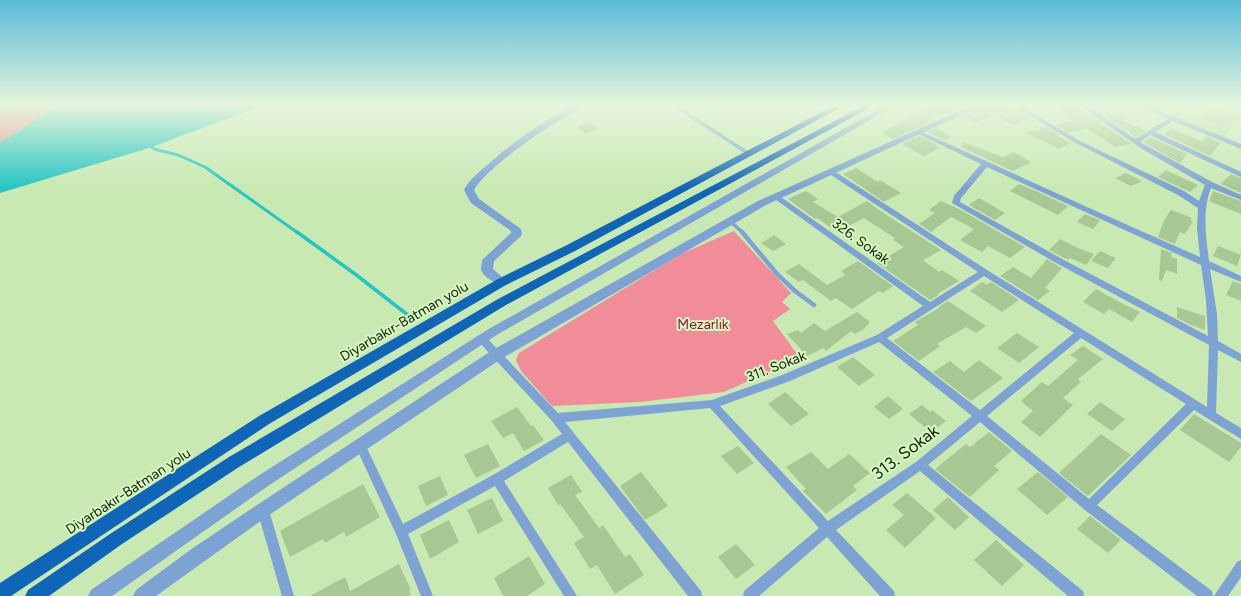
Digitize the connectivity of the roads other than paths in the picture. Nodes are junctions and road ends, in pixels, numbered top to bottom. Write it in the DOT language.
graph roads {
  1 [pos="534,133"];
  2 [pos="715,133"];
  3 [pos="788,133"];
  4 [pos="819,133"];
  5 [pos="843,133"];
  6 [pos="916,133"];
  7 [pos="920,133"];
  8 [pos="1062,133"];
  9 [pos="1124,133"];
  10 [pos="1151,133"];
  11 [pos="1205,133"];
  12 [pos="1136,141"];
  13 [pos="1241,147"];
  14 [pos="748,154"];
  15 [pos="985,164"];
  16 [pos="831,171"];
  17 [pos="1241,175"];
  18 [pos="1209,184"];
  19 [pos="778,197"];
  20 [pos="1241,198"];
  21 [pos="1201,206"];
  22 [pos="730,222"];
  23 [pos="1204,264"];
  24 [pos="984,272"];
  25 [pos="1241,279"];
  26 [pos="502,282"];
  27 [pos="814,305"];
  28 [pos="929,306"];
  29 [pos="1080,333"];
  30 [pos="880,338"];
  31 [pos="482,339"];
  32 [pos="1213,343"];
  33 [pos="496,355"];
  34 [pos="1241,358"];
  35 [pos="712,404"];
  36 [pos="1194,404"];
  37 [pos="979,415"];
  38 [pos="1211,415"];
  39 [pos="556,418"];
  40 [pos="1241,434"];
  41 [pos="570,435"];
  42 [pos="360,445"];
  43 [pos="920,465"];
  44 [pos="498,479"];
  45 [pos="1089,506"];
  46 [pos="263,510"];
  47 [pos="828,528"];
  48 [pos="400,532"];
  49 [pos="1241,566"];
  50 [pos="0,593"];
  51 [pos="34,596"];
  52 [pos="97,596"];
  53 [pos="142,596"];
  54 [pos="288,596"];
  55 [pos="427,596"];
  56 [pos="571,596"];
  57 [pos="696,596"];
  58 [pos="748,596"];
  59 [pos="889,596"];
  60 [pos="1078,596"];
  61 [pos="1207,596"];
  62 [pos="1220,596"];
  1 -- 26 [label="street"];
  2 -- 14 [label="lane"];
  3 -- 14 [label="highway, Diyarbakır-Batman yolu"];
  4 -- 51 [label="highway"];
  5 -- 31 [label="street"];
  6 -- 16 [label="street"];
  7 -- 15 [label="street"];
  8 -- 21 [label="street"];
  9 -- 12 [label="street"];
  10 -- 12 [label="street"];
  10 -- 17 [label="street"];
  11 -- 13 [label="street"];
  12 -- 18 [label="street"];
  14 -- 26 [label="highway, Diyarbakır-Batman yolu"];
  15 -- 23 [label="street"];
  15 -- 32 [label="street"];
  16 -- 19 [label="street"];
  16 -- 24 [label="street"];
  18 -- 20 [label="street"];
  18 -- 21 [label="street"];
  19 -- 22 [label="street"];
  19 -- 28 [label="street, 326. Sokak"];
  21 -- 23 [label="street"];
  22 -- 27 [label="lane"];
  22 -- 33 [label="street"];
  23 -- 25 [label="street"];
  23 -- 32 [label="street"];
  24 -- 28 [label="street, 311. Sokak"];
  24 -- 29 [label="street"];
  26 -- 50 [label="highway, Diyarbakır-Batman yolu"];
  28 -- 30 [label="street, 311. Sokak"];
  29 -- 36 [label="street"];
  29 -- 37 [label="street, 313. Sokak"];
  30 -- 35 [label="street, 311. Sokak"];
  30 -- 37 [label="street"];
  31 -- 33 [label="street"];
  31 -- 52 [label="street"];
  32 -- 34 [label="street"];
  32 -- 38 [label="street"];
  33 -- 39 [label="street"];
  33 -- 42 [label="street"];
  35 -- 39 [label="street, 311. Sokak"];
  35 -- 47 [label="street"];
  36 -- 38 [label="street"];
  36 -- 45 [label="street"];
  37 -- 43 [label="street, 313. Sokak"];
  37 -- 45 [label="street"];
  38 -- 40 [label="street"];
  39 -- 41 [label="street"];
  41 -- 44 [label="street"];
  41 -- 57 [label="street"];
  42 -- 46 [label="street"];
  42 -- 48 [label="street"];
  43 -- 47 [label="street, 313. Sokak"];
  43 -- 60 [label="street"];
  44 -- 48 [label="street"];
  44 -- 56 [label="street"];
  45 -- 61 [label="street"];
  46 -- 53 [label="street"];
  46 -- 54 [label="street"];
  47 -- 58 [label="street, 313. Sokak"];
  47 -- 59 [label="street"];
  48 -- 55 [label="street"];
  49 -- 62 [label="street"];
}
